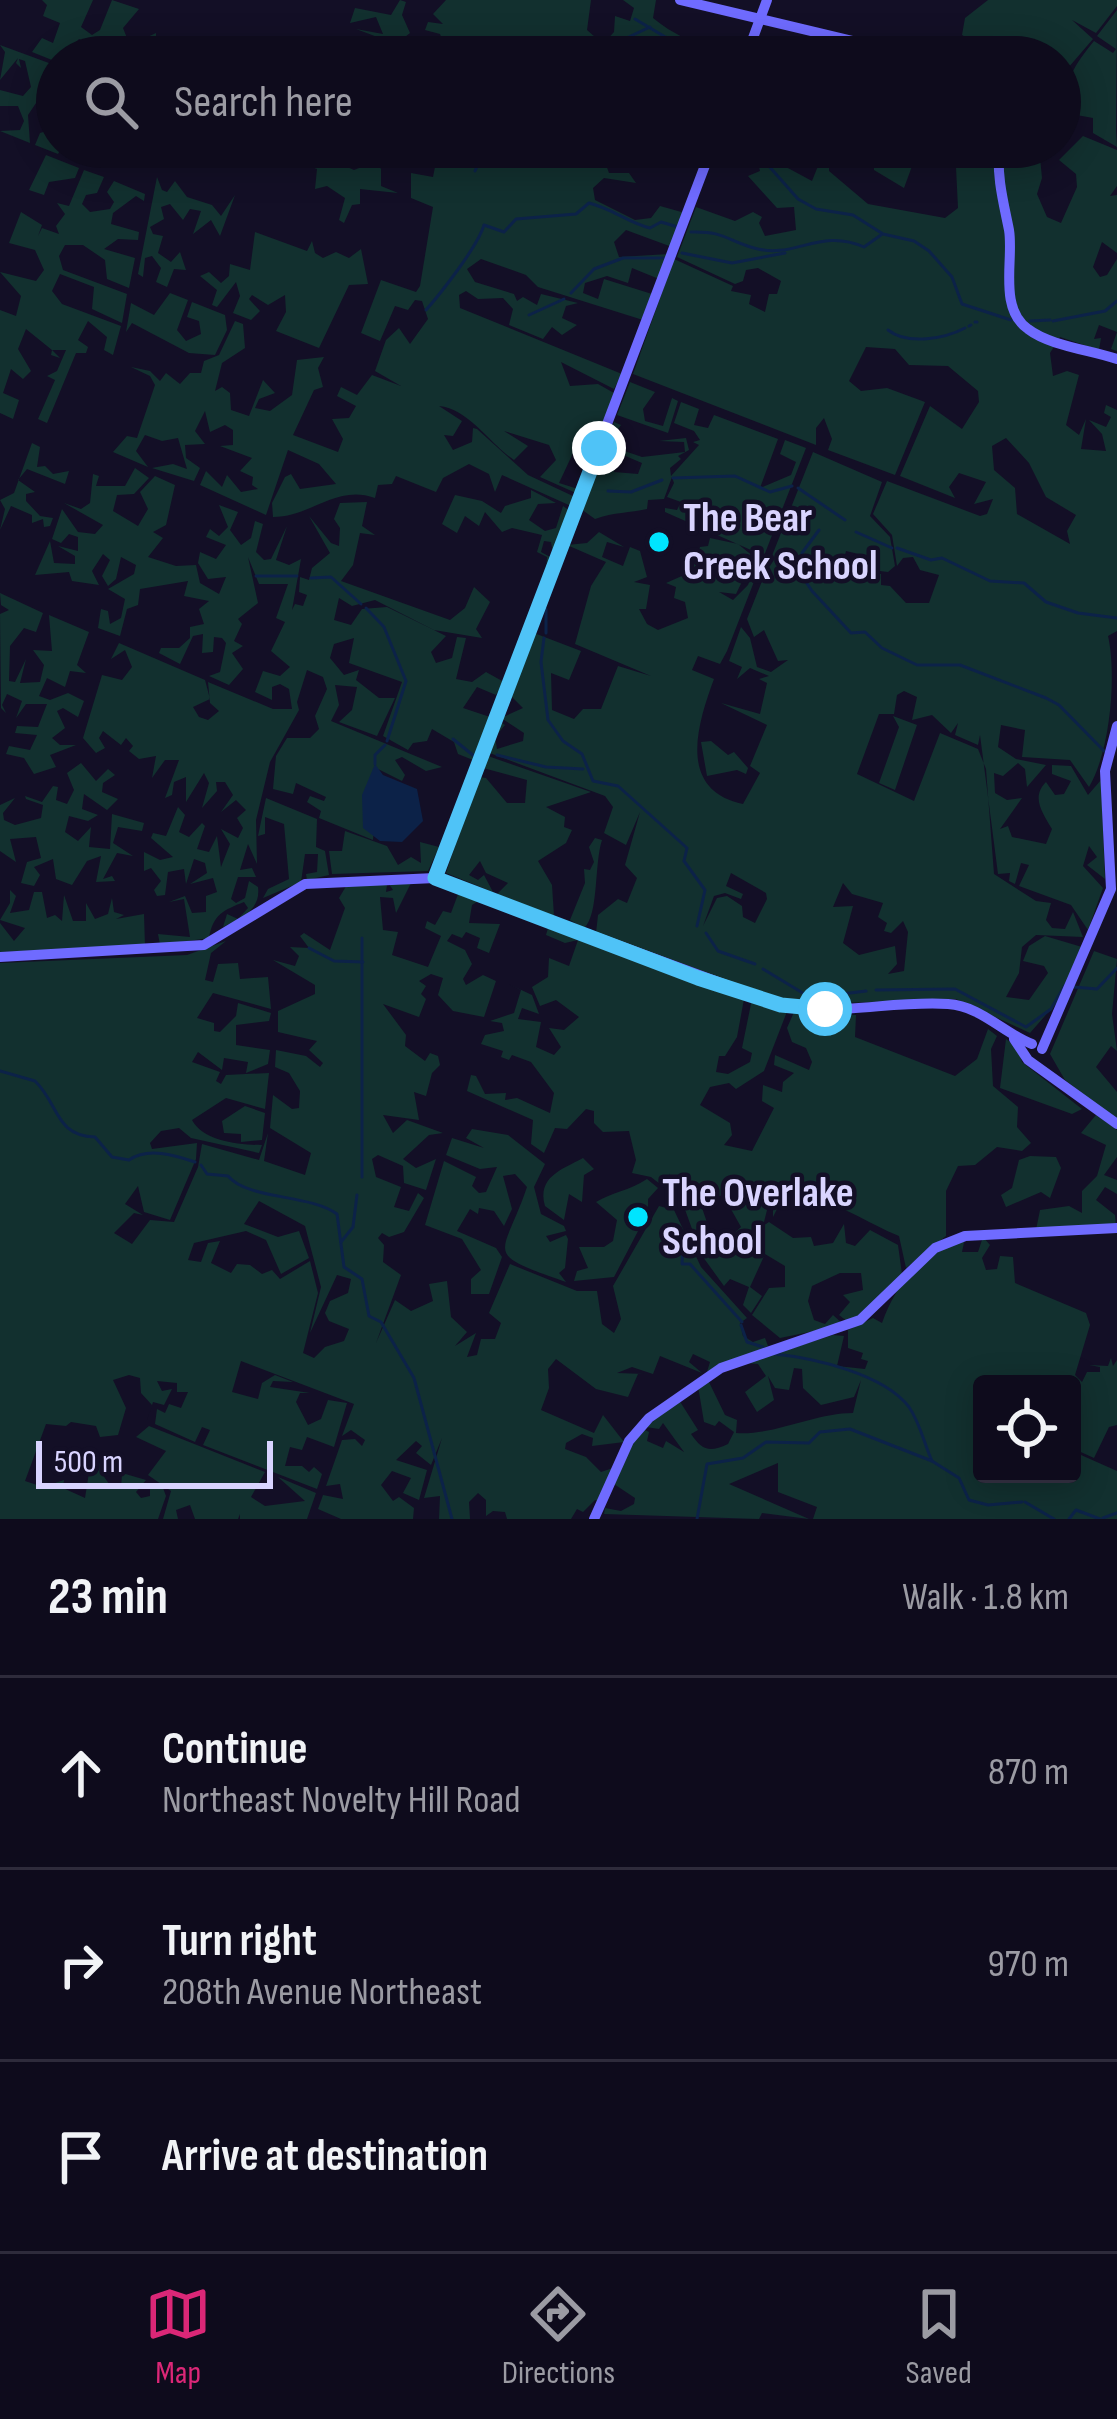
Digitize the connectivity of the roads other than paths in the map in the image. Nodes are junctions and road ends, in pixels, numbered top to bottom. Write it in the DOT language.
graph roads {
  1 [pos="680,0"];
  2 [pos="767,0"];
  3 [pos="760,21"];
  4 [pos="754,36"];
  5 [pos="827,36"];
  6 [pos="704,168"];
  7 [pos="999,168"];
  8 [pos="1117,359"];
  9 [pos="1117,726"];
  10 [pos="435,878"];
  11 [pos="0,957"];
  12 [pos="941,1005"];
  13 [pos="1058,1012"];
  14 [pos="992,1019"];
  15 [pos="1034,1051"];
  16 [pos="1117,1124"];
  17 [pos="1117,1228"];
  18 [pos="594,1519"];
  1 -- 3 [label="street"];
  2 -- 3 [label="street"];
  3 -- 4 [label="street"];
  3 -- 5 [label="street"];
  6 -- 10 [label="street"];
  7 -- 8 [label="street"];
  9 -- 13 [label="street"];
  10 -- 11 [label="street"];
  10 -- 12 [label="street"];
  12 -- 14 [label="street"];
  12 -- 15 [label="street"];
  13 -- 14 [label="street"];
  13 -- 15 [label="street"];
  14 -- 15 [label="street"];
  15 -- 16 [label="street"];
  17 -- 18 [label="street"];
}
